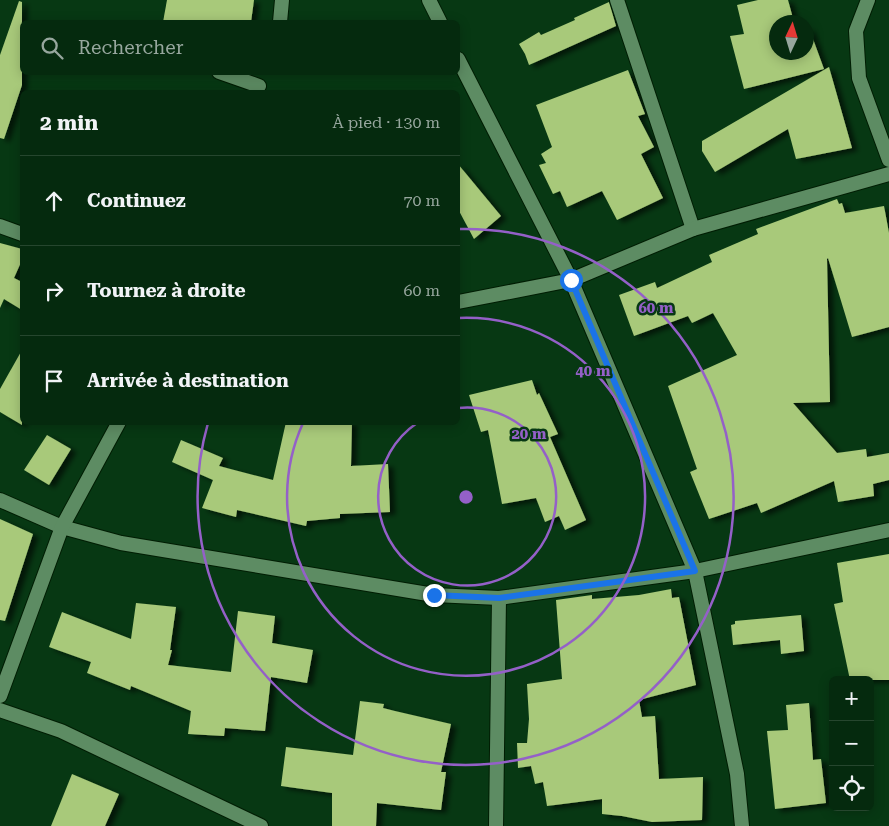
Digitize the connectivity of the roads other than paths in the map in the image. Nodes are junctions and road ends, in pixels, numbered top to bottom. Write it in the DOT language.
graph roads {
  1 [pos="282,0"];
  2 [pos="429,0"];
  3 [pos="617,0"];
  4 [pos="868,0"];
  5 [pos="280,20"];
  6 [pos="439,20"];
  7 [pos="460,63"];
  8 [pos="229,75"];
  9 [pos="260,84"];
  10 [pos="889,160"];
  11 [pos="889,174"];
  12 [pos="0,226"];
  13 [pos="693,229"];
  14 [pos="20,233"];
  15 [pos="571,280"];
  16 [pos="460,302"];
  17 [pos="117,425"];
  18 [pos="0,500"];
  19 [pos="62,527"];
  20 [pos="889,530"];
  21 [pos="695,571"];
  22 [pos="499,598"];
  23 [pos="0,696"];
  24 [pos="0,710"];
  25 [pos="261,826"];
  26 [pos="496,826"];
  27 [pos="742,826"];
  1 -- 5 [label="street"];
  2 -- 6 [label="street"];
  3 -- 13 [label="street"];
  4 -- 10 [label="street"];
  7 -- 15 [label="street"];
  8 -- 9 [label="street"];
  11 -- 13 [label="street"];
  12 -- 14 [label="street"];
  13 -- 15 [label="street"];
  15 -- 16 [label="street"];
  15 -- 21 [label="street"];
  17 -- 19 [label="street"];
  18 -- 19 [label="street"];
  19 -- 22 [label="street"];
  19 -- 23 [label="street"];
  20 -- 21 [label="street"];
  21 -- 22 [label="street"];
  21 -- 27 [label="street"];
  22 -- 26 [label="street"];
  24 -- 25 [label="street"];
}
